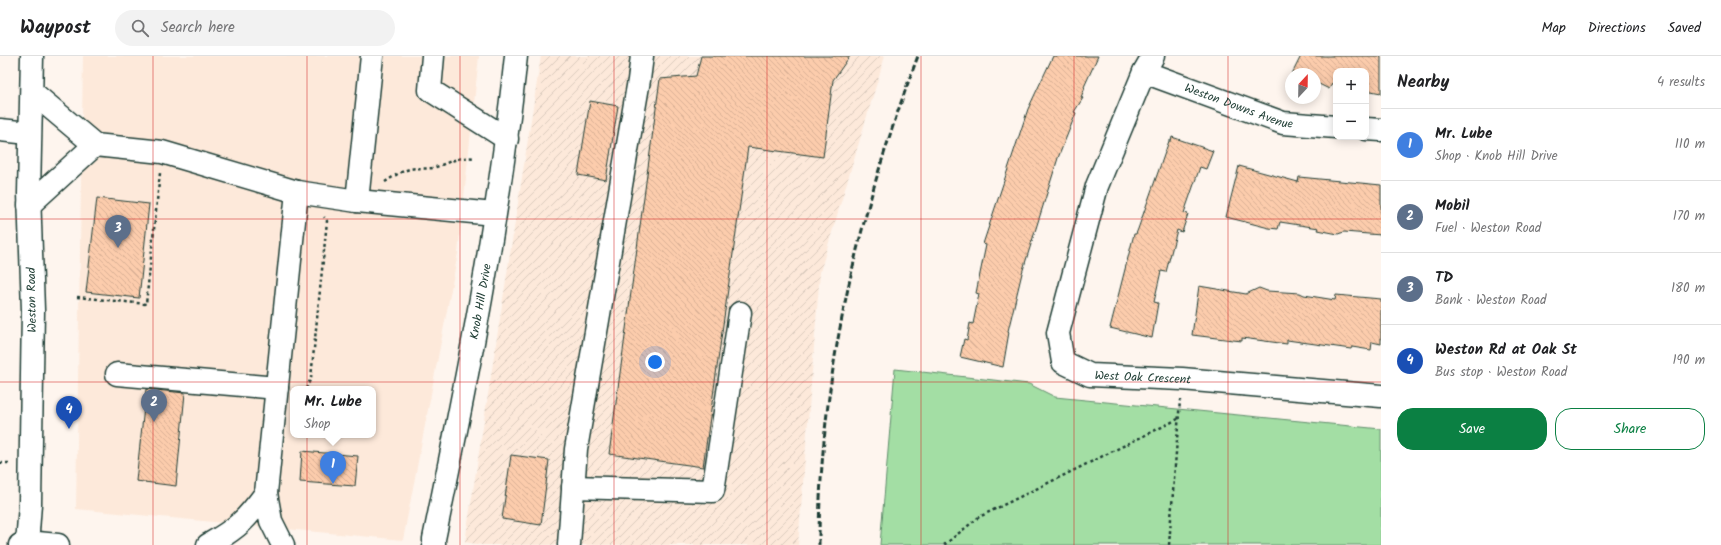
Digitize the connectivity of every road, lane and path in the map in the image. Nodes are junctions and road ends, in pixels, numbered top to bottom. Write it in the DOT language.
graph roads {
  1 [pos="32,56"];
  2 [pos="372,56"];
  3 [pos="433,56"];
  4 [pos="516,56"];
  5 [pos="642,56"];
  6 [pos="1148,64"];
  7 [pos="32,92"];
  8 [pos="1333,127"];
  9 [pos="1369,129"];
  10 [pos="0,130"];
  11 [pos="1381,130"];
  12 [pos="29,133"];
  13 [pos="507,139"];
  14 [pos="95,145"];
  15 [pos="475,158"];
  16 [pos="160,168"];
  17 [pos="296,201"];
  18 [pos="357,201"];
  19 [pos="29,205"];
  20 [pos="494,214"];
  21 [pos="77,297"];
  22 [pos="740,313"];
  23 [pos="117,374"];
  24 [pos="1182,379"];
  25 [pos="307,386"];
  26 [pos="277,388"];
  27 [pos="1381,396"];
  28 [pos="1178,419"];
  29 [pos="573,487"];
  30 [pos="266,493"];
  31 [pos="25,544"];
  32 [pos="58,545"];
  33 [pos="208,545"];
  34 [pos="283,545"];
  35 [pos="434,545"];
  36 [pos="569,545"];
  37 [pos="944,545"];
  38 [pos="1169,545"];
  1 -- 7 [label="street, Weston Road"];
  2 -- 18 [label="street"];
  3 -- 13 [label="street"];
  4 -- 13 [label="street, Knob Hill Drive"];
  5 -- 29 [label="street"];
  6 -- 8 [label="street, Weston Downs Avenue"];
  6 -- 24 [label="street, West Oak Crescent"];
  7 -- 12 [label="street, Weston Road"];
  7 -- 14 [label="street"];
  9 -- 11 [label="street"];
  10 -- 12 [label="street"];
  12 -- 19 [label="street, Weston Road"];
  13 -- 20 [label="street, Knob Hill Drive"];
  14 -- 17 [label="street"];
  14 -- 19 [label="street"];
  15 -- 18 [label="path"];
  16 -- 21 [label="path"];
  17 -- 18 [label="street"];
  17 -- 25 [label="path"];
  17 -- 26 [label="street"];
  18 -- 20 [label="street"];
  19 -- 31 [label="street, Weston Road"];
  20 -- 35 [label="street, Knob Hill Drive"];
  22 -- 29 [label="street"];
  23 -- 26 [label="street"];
  24 -- 27 [label="street, West Oak Crescent"];
  24 -- 28 [label="path"];
  26 -- 30 [label="street"];
  28 -- 37 [label="path"];
  28 -- 38 [label="path"];
  29 -- 36 [label="street"];
  30 -- 33 [label="street"];
  30 -- 34 [label="street"];
  31 -- 32 [label="street"];
}
